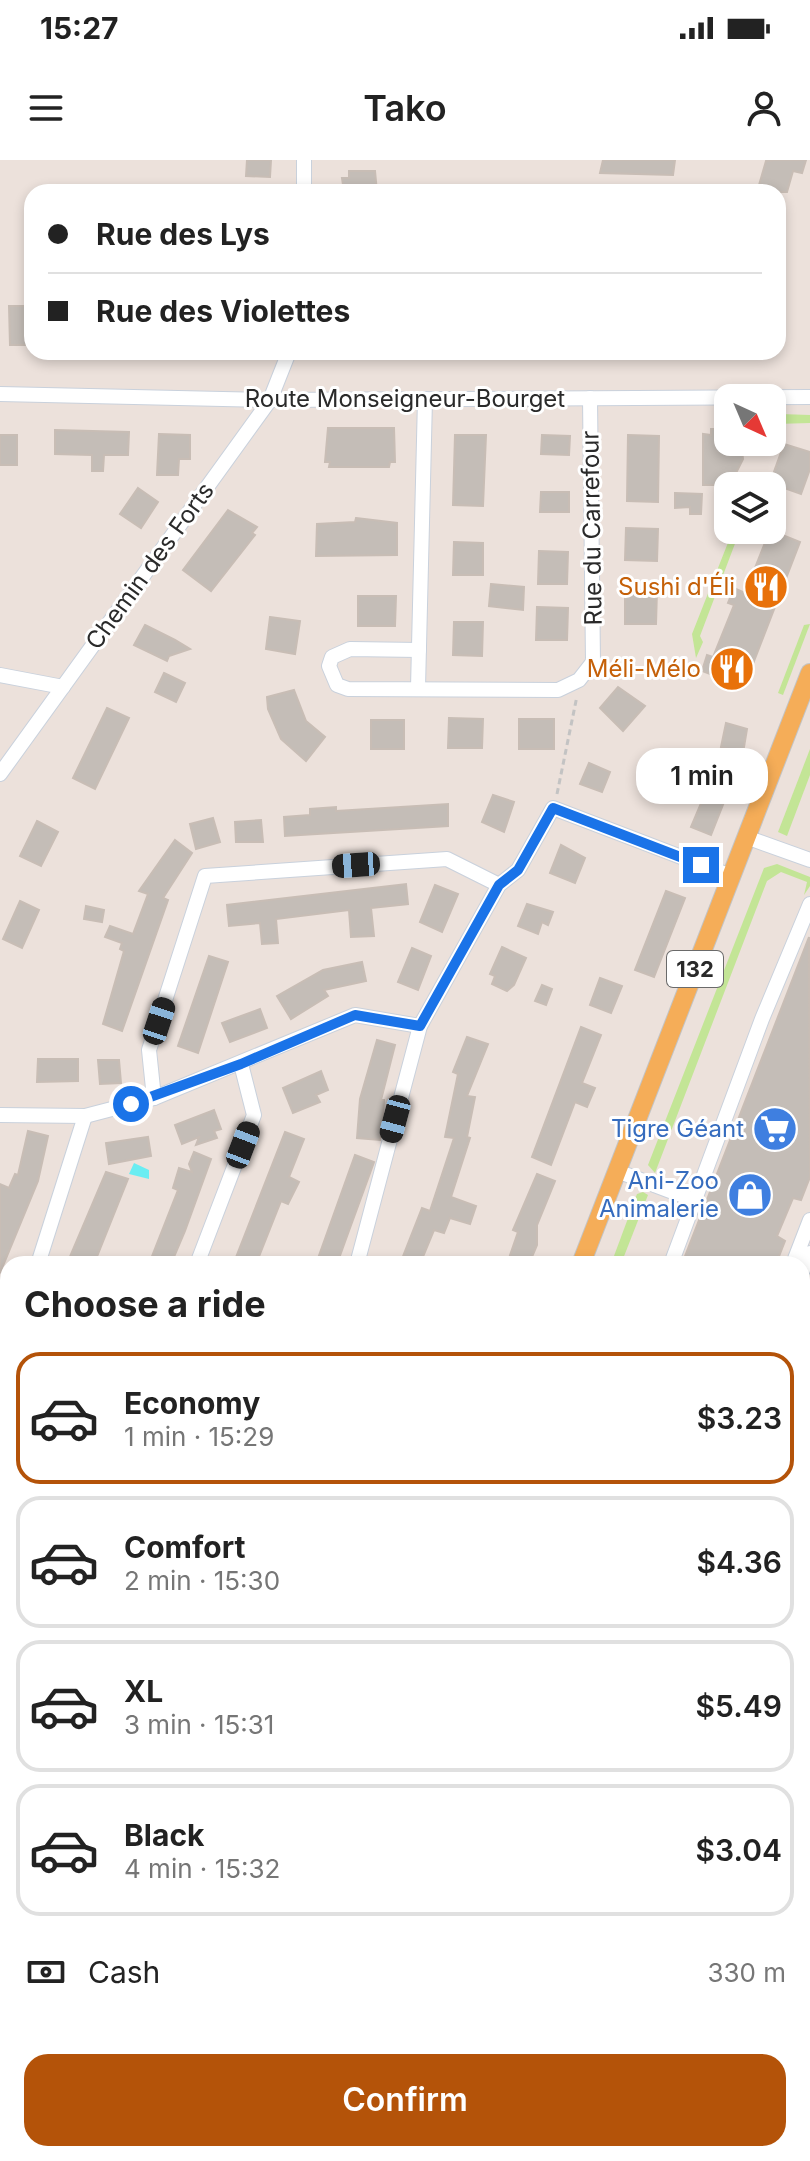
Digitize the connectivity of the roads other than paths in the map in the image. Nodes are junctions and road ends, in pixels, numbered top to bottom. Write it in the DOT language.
graph roads {
  1 [pos="304,160"];
  2 [pos="304,184"];
  3 [pos="286,360"];
  4 [pos="0,394"];
  5 [pos="810,397"];
  6 [pos="590,398"];
  7 [pos="425,399"];
  8 [pos="270,400"];
  9 [pos="419,650"];
  10 [pos="810,673"];
  11 [pos="0,675"];
  12 [pos="63,687"];
  13 [pos="418,688"];
  14 [pos="0,774"];
  15 [pos="746,837"];
  16 [pos="810,860"];
  17 [pos="731,876"];
  18 [pos="499,885"];
  19 [pos="810,904"];
  20 [pos="420,1026"];
  21 [pos="241,1064"];
  22 [pos="154,1098"];
  23 [pos="0,1115"];
  24 [pos="85,1116"];
  25 [pos="617,1171"];
  26 [pos="694,1200"];
  27 [pos="810,1220"];
  28 [pos="41,1256"];
  29 [pos="200,1256"];
  30 [pos="359,1256"];
  31 [pos="584,1256"];
  32 [pos="674,1256"];
  33 [pos="796,1256"];
  1 -- 2 [label="street"];
  3 -- 8 [label="street, Chemin des Forts"];
  4 -- 8 [label="street, Route Monseigneur-Bourget"];
  5 -- 6 [label="street, Route Monseigneur-Bourget"];
  6 -- 7 [label="street, Route Monseigneur-Bourget"];
  6 -- 13 [label="street, Rue du Carrefour"];
  7 -- 8 [label="street, Route Monseigneur-Bourget"];
  7 -- 9 [label="street"];
  8 -- 12 [label="street, Chemin des Forts"];
  9 -- 13 [label="street"];
  9 -- 13 [label="street"];
  10 -- 15 [label="main road, 132"];
  11 -- 12 [label="street"];
  12 -- 14 [label="street, Chemin des Forts"];
  15 -- 16 [label="street"];
  15 -- 17 [label="main road, 132"];
  17 -- 18 [label="street"];
  17 -- 25 [label="main road, 132"];
  18 -- 20 [label="street"];
  18 -- 22 [label="street"];
  19 -- 26 [label="street"];
  20 -- 21 [label="street"];
  20 -- 30 [label="street"];
  21 -- 22 [label="street"];
  21 -- 29 [label="street"];
  22 -- 24 [label="street"];
  23 -- 24 [label="street"];
  24 -- 28 [label="street"];
  25 -- 26 [label="street"];
  25 -- 31 [label="main road, 132"];
  26 -- 32 [label="street"];
  27 -- 33 [label="street"];
}
